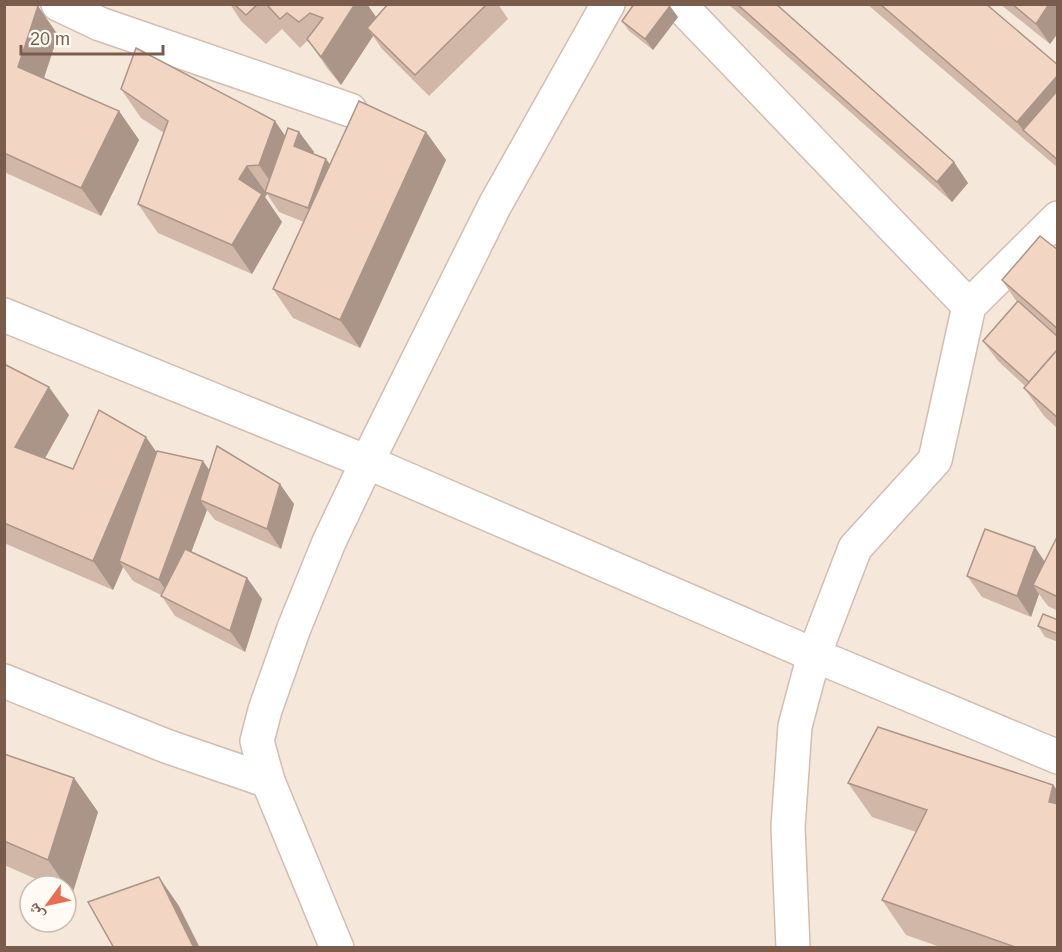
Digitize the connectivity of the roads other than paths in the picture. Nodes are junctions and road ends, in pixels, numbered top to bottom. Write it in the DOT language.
graph roads {
  1 [pos="58,4"];
  2 [pos="608,4"];
  3 [pos="679,4"];
  4 [pos="350,110"];
  5 [pos="1058,218"];
  6 [pos="969,306"];
  7 [pos="4,315"];
  8 [pos="367,462"];
  9 [pos="814,656"];
  10 [pos="4,681"];
  11 [pos="1058,757"];
  12 [pos="268,781"];
  13 [pos="337,948"];
  14 [pos="793,948"];
  1 -- 4 [label="street"];
  2 -- 8 [label="street"];
  3 -- 6 [label="street"];
  5 -- 6 [label="street"];
  6 -- 9 [label="street"];
  7 -- 8 [label="street"];
  8 -- 9 [label="street"];
  8 -- 12 [label="street"];
  9 -- 11 [label="street"];
  9 -- 14 [label="street"];
  10 -- 12 [label="street"];
  12 -- 13 [label="street"];
}
